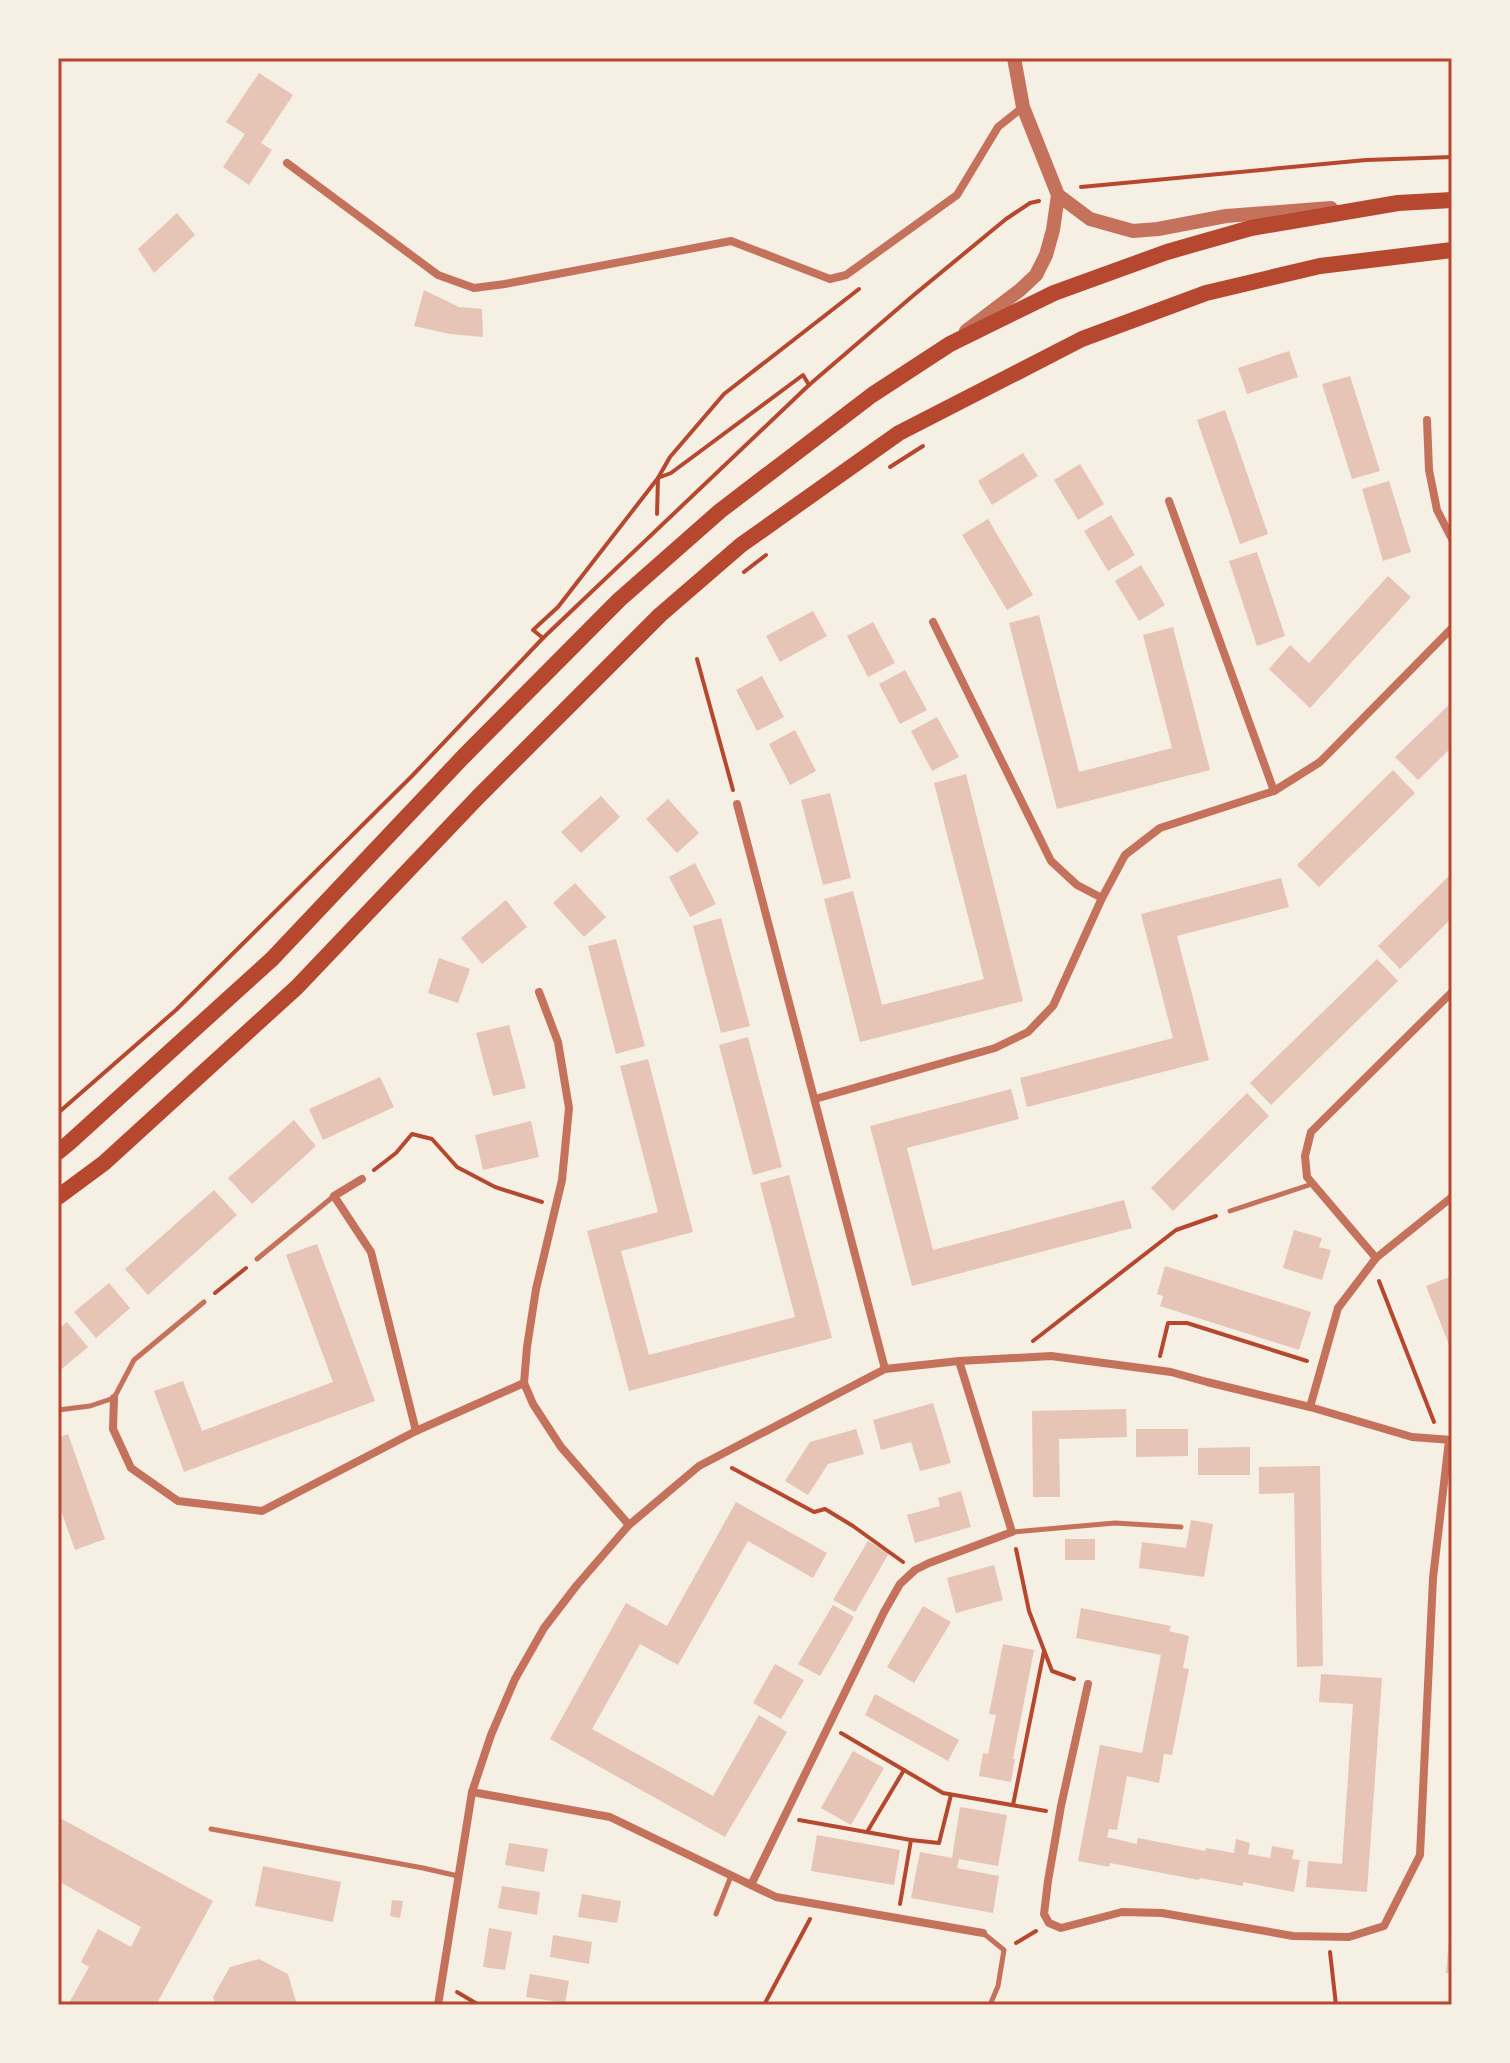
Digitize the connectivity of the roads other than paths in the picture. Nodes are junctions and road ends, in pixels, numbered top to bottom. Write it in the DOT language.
graph roads {
  1 [pos="1014,58"];
  2 [pos="1023,107"];
  3 [pos="287,163"];
  4 [pos="1058,195"];
  5 [pos="1452,200"];
  6 [pos="1398,203"];
  7 [pos="1452,250"];
  8 [pos="950,344"];
  9 [pos="1427,420"];
  10 [pos="1169,501"];
  11 [pos="1452,539"];
  12 [pos="933,622"];
  13 [pos="1452,628"];
  14 [pos="1274,791"];
  15 [pos="737,804"];
  16 [pos="1102,898"];
  17 [pos="539,992"];
  18 [pos="1452,992"];
  19 [pos="815,1099"];
  20 [pos="58,1152"];
  21 [pos="362,1179"];
  22 [pos="1313,1184"];
  23 [pos="334,1196"];
  24 [pos="58,1197"];
  25 [pos="1452,1197"];
  26 [pos="1230,1211"];
  27 [pos="257,1259"];
  28 [pos="1374,1261"];
  29 [pos="204,1302"];
  30 [pos="959,1361"];
  31 [pos="885,1369"];
  32 [pos="524,1383"];
  33 [pos="114,1398"];
  34 [pos="1310,1407"];
  35 [pos="58,1410"];
  36 [pos="416,1431"];
  37 [pos="1447,1440"];
  38 [pos="629,1525"];
  39 [pos="1181,1527"];
  40 [pos="1012,1532"];
  41 [pos="1088,1684"];
  42 [pos="472,1792"];
  43 [pos="211,1829"];
  44 [pos="731,1875"];
  45 [pos="458,1876"];
  46 [pos="751,1885"];
  47 [pos="716,1914"];
  48 [pos="983,1933"];
  49 [pos="438,2005"];
  50 [pos="990,2005"];
  1 -- 2 [label="street"];
  2 -- 3 [label="street"];
  2 -- 4 [label="street"];
  4 -- 6 [label="street"];
  4 -- 8 [label="street"];
  5 -- 6 [label="main road"];
  6 -- 8 [label="main road"];
  7 -- 24 [label="main road"];
  8 -- 20 [label="main road"];
  9 -- 11 [label="street"];
  10 -- 14 [label="street"];
  12 -- 16 [label="street"];
  13 -- 14 [label="street"];
  14 -- 16 [label="street"];
  15 -- 19 [label="street"];
  16 -- 19 [label="street"];
  17 -- 32 [label="street"];
  18 -- 22 [label="street"];
  19 -- 31 [label="street"];
  21 -- 23 [label="street"];
  22 -- 26 [label="lane"];
  22 -- 28 [label="street"];
  23 -- 27 [label="lane"];
  23 -- 36 [label="street"];
  25 -- 28 [label="street"];
  28 -- 34 [label="street"];
  29 -- 33 [label="lane"];
  30 -- 31 [label="street"];
  30 -- 34 [label="street"];
  30 -- 40 [label="street"];
  31 -- 38 [label="street"];
  32 -- 36 [label="street"];
  32 -- 38 [label="street"];
  33 -- 35 [label="lane"];
  33 -- 36 [label="street"];
  34 -- 37 [label="street"];
  37 -- 41 [label="street"];
  38 -- 42 [label="street"];
  39 -- 40 [label="lane"];
  40 -- 46 [label="street"];
  42 -- 44 [label="street"];
  42 -- 45 [label="street"];
  43 -- 45 [label="lane"];
  44 -- 46 [label="street"];
  44 -- 47 [label="lane"];
  45 -- 49 [label="street"];
  46 -- 48 [label="street"];
  48 -- 50 [label="lane"];
}
